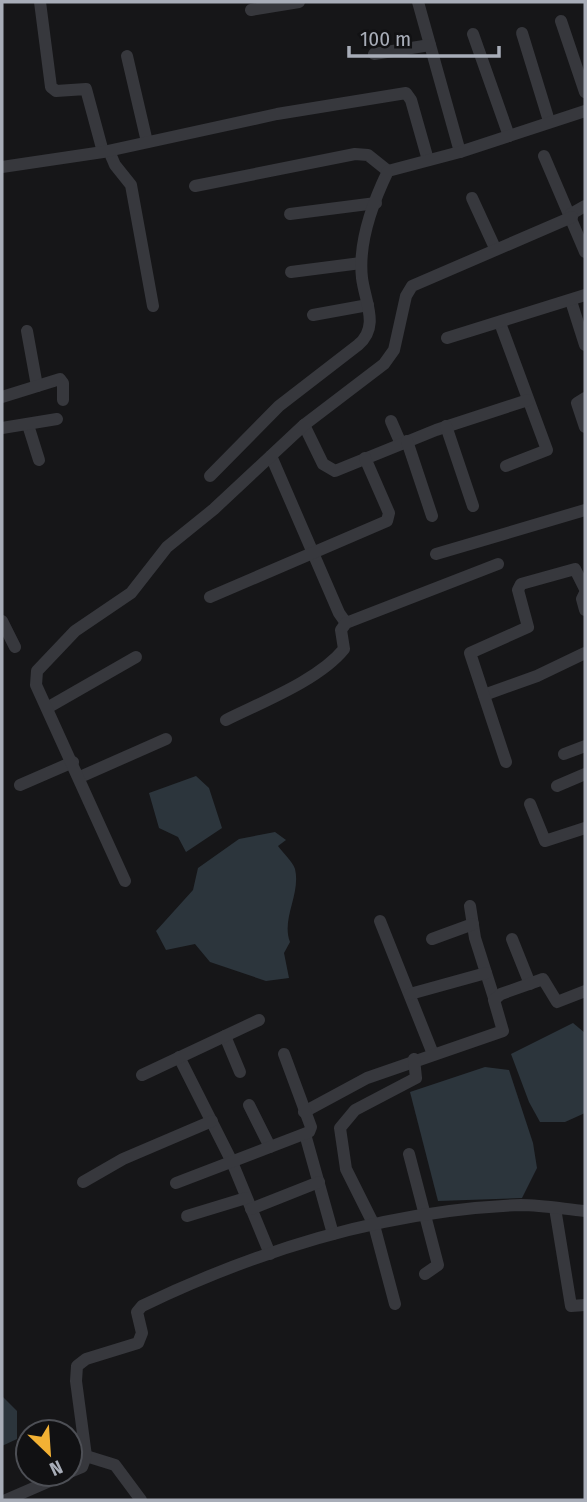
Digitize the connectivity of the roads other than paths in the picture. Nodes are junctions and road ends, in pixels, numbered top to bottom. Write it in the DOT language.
graph roads {
  1 [pos="40,2"];
  2 [pos="299,2"];
  3 [pos="418,2"];
  4 [pos="251,10"];
  5 [pos="561,21"];
  6 [pos="522,33"];
  7 [pos="473,34"];
  8 [pos="430,45"];
  9 [pos="374,54"];
  10 [pos="127,56"];
  11 [pos="585,92"];
  12 [pos="585,111"];
  13 [pos="549,121"];
  14 [pos="509,136"];
  15 [pos="147,142"];
  16 [pos="106,151"];
  17 [pos="460,152"];
  18 [pos="544,156"];
  19 [pos="428,160"];
  20 [pos="2,167"];
  21 [pos="388,171"];
  22 [pos="195,186"];
  23 [pos="472,198"];
  24 [pos="376,203"];
  25 [pos="585,206"];
  26 [pos="290,214"];
  27 [pos="571,216"];
  28 [pos="495,248"];
  29 [pos="585,252"];
  30 [pos="361,263"];
  31 [pos="291,272"];
  32 [pos="585,296"];
  33 [pos="571,301"];
  34 [pos="368,305"];
  35 [pos="153,306"];
  36 [pos="313,315"];
  37 [pos="500,323"];
  38 [pos="27,331"];
  39 [pos="447,338"];
  40 [pos="585,345"];
  41 [pos="37,386"];
  42 [pos="2,397"];
  43 [pos="585,398"];
  44 [pos="63,400"];
  45 [pos="528,400"];
  46 [pos="57,419"];
  47 [pos="391,421"];
  48 [pos="28,425"];
  49 [pos="304,425"];
  50 [pos="446,426"];
  51 [pos="585,427"];
  52 [pos="2,428"];
  53 [pos="404,442"];
  54 [pos="271,456"];
  55 [pos="365,458"];
  56 [pos="39,460"];
  57 [pos="506,466"];
  58 [pos="210,476"];
  59 [pos="473,506"];
  60 [pos="585,510"];
  61 [pos="432,516"];
  62 [pos="315,553"];
  63 [pos="436,554"];
  64 [pos="498,564"];
  65 [pos="585,591"];
  66 [pos="210,597"];
  67 [pos="585,610"];
  68 [pos="2,621"];
  69 [pos="346,623"];
  70 [pos="15,648"];
  71 [pos="585,653"];
  72 [pos="136,657"];
  73 [pos="484,695"];
  74 [pos="47,708"];
  75 [pos="226,720"];
  76 [pos="166,738"];
  77 [pos="585,746"];
  78 [pos="564,754"];
  79 [pos="73,762"];
  80 [pos="506,762"];
  81 [pos="585,774"];
  82 [pos="80,777"];
  83 [pos="20,785"];
  84 [pos="557,786"];
  85 [pos="530,804"];
  86 [pos="585,828"];
  87 [pos="125,881"];
  88 [pos="470,906"];
  89 [pos="380,921"];
  90 [pos="473,924"];
  91 [pos="432,939"];
  92 [pos="512,939"];
  93 [pos="486,973"];
  94 [pos="530,984"];
  95 [pos="585,991"];
  96 [pos="410,994"];
  97 [pos="494,998"];
  98 [pos="259,1020"];
  99 [pos="225,1036"];
  100 [pos="284,1054"];
  101 [pos="433,1054"];
  102 [pos="179,1057"];
  103 [pos="414,1059"];
  104 [pos="240,1072"];
  105 [pos="142,1075"];
  106 [pos="249,1105"];
  107 [pos="304,1112"];
  108 [pos="212,1121"];
  109 [pos="305,1134"];
  110 [pos="270,1147"];
  111 [pos="410,1154"];
  112 [pos="232,1162"];
  113 [pos="83,1182"];
  114 [pos="318,1182"];
  115 [pos="176,1183"];
  116 [pos="249,1203"];
  117 [pos="555,1208"];
  118 [pos="585,1211"];
  119 [pos="187,1216"];
  120 [pos="426,1216"];
  121 [pos="374,1225"];
  122 [pos="333,1234"];
  123 [pos="270,1254"];
  124 [pos="425,1274"];
  125 [pos="395,1304"];
  126 [pos="585,1306"];
  127 [pos="86,1456"];
  128 [pos="84,1461"];
  129 [pos="34,1488"];
  130 [pos="6,1500"];
  131 [pos="141,1500"];
  1 -- 16 [label="street"];
  2 -- 4 [label="street"];
  3 -- 8 [label="street"];
  5 -- 11 [label="street"];
  6 -- 13 [label="street"];
  7 -- 14 [label="street"];
  8 -- 9 [label="street"];
  8 -- 17 [label="street"];
  10 -- 15 [label="street"];
  12 -- 13 [label="street"];
  13 -- 14 [label="street"];
  14 -- 17 [label="street"];
  15 -- 16 [label="street"];
  15 -- 19 [label="street"];
  16 -- 20 [label="street"];
  16 -- 35 [label="street"];
  17 -- 19 [label="street"];
  18 -- 27 [label="street"];
  19 -- 21 [label="street"];
  21 -- 22 [label="street"];
  21 -- 24 [label="street"];
  23 -- 28 [label="street"];
  24 -- 26 [label="street"];
  24 -- 30 [label="street"];
  25 -- 27 [label="street"];
  27 -- 28 [label="street"];
  27 -- 29 [label="street"];
  28 -- 49 [label="street"];
  30 -- 31 [label="street"];
  30 -- 34 [label="street"];
  32 -- 33 [label="street"];
  33 -- 37 [label="street"];
  33 -- 40 [label="street"];
  34 -- 36 [label="street"];
  34 -- 58 [label="street"];
  37 -- 39 [label="street"];
  37 -- 45 [label="street"];
  38 -- 41 [label="street"];
  41 -- 42 [label="street"];
  41 -- 44 [label="street"];
  43 -- 51 [label="street"];
  45 -- 50 [label="street"];
  45 -- 57 [label="street"];
  46 -- 48 [label="street"];
  47 -- 53 [label="street"];
  48 -- 52 [label="street"];
  48 -- 56 [label="street"];
  49 -- 54 [label="street"];
  49 -- 55 [label="street"];
  50 -- 53 [label="street"];
  50 -- 59 [label="street"];
  53 -- 55 [label="street"];
  53 -- 61 [label="street"];
  54 -- 62 [label="street"];
  54 -- 74 [label="street"];
  55 -- 62 [label="street"];
  60 -- 63 [label="street"];
  62 -- 66 [label="street"];
  62 -- 69 [label="street"];
  64 -- 69 [label="street"];
  65 -- 67 [label="street"];
  65 -- 73 [label="street"];
  68 -- 70 [label="street"];
  69 -- 75 [label="street"];
  71 -- 73 [label="street"];
  72 -- 74 [label="street"];
  73 -- 80 [label="street"];
  74 -- 79 [label="street"];
  76 -- 82 [label="street"];
  77 -- 78 [label="street"];
  79 -- 82 [label="street"];
  79 -- 83 [label="street"];
  81 -- 84 [label="street"];
  82 -- 87 [label="street"];
  85 -- 86 [label="street"];
  88 -- 90 [label="street"];
  89 -- 96 [label="street"];
  90 -- 91 [label="street"];
  90 -- 93 [label="street"];
  92 -- 94 [label="street"];
  93 -- 96 [label="street"];
  93 -- 97 [label="street"];
  94 -- 95 [label="street"];
  94 -- 97 [label="street"];
  96 -- 101 [label="street"];
  97 -- 101 [label="street"];
  98 -- 99 [label="street"];
  99 -- 102 [label="street"];
  99 -- 104 [label="street"];
  100 -- 107 [label="street"];
  101 -- 103 [label="street"];
  102 -- 105 [label="street"];
  102 -- 108 [label="street"];
  103 -- 107 [label="street"];
  103 -- 121 [label="street"];
  106 -- 110 [label="street"];
  107 -- 109 [label="street"];
  108 -- 112 [label="street"];
  108 -- 113 [label="street"];
  109 -- 110 [label="street"];
  109 -- 114 [label="street"];
  110 -- 112 [label="street"];
  111 -- 120 [label="street"];
  112 -- 115 [label="street"];
  112 -- 116 [label="street"];
  114 -- 116 [label="street"];
  114 -- 122 [label="street"];
  116 -- 119 [label="street"];
  116 -- 123 [label="street"];
  117 -- 118 [label="street"];
  117 -- 120 [label="street"];
  117 -- 126 [label="street"];
  120 -- 121 [label="street"];
  120 -- 124 [label="street"];
  121 -- 122 [label="street"];
  121 -- 125 [label="street"];
  122 -- 123 [label="street"];
  123 -- 127 [label="street"];
  127 -- 128 [label="street"];
  127 -- 131 [label="street"];
  129 -- 130 [label="street"];
}
